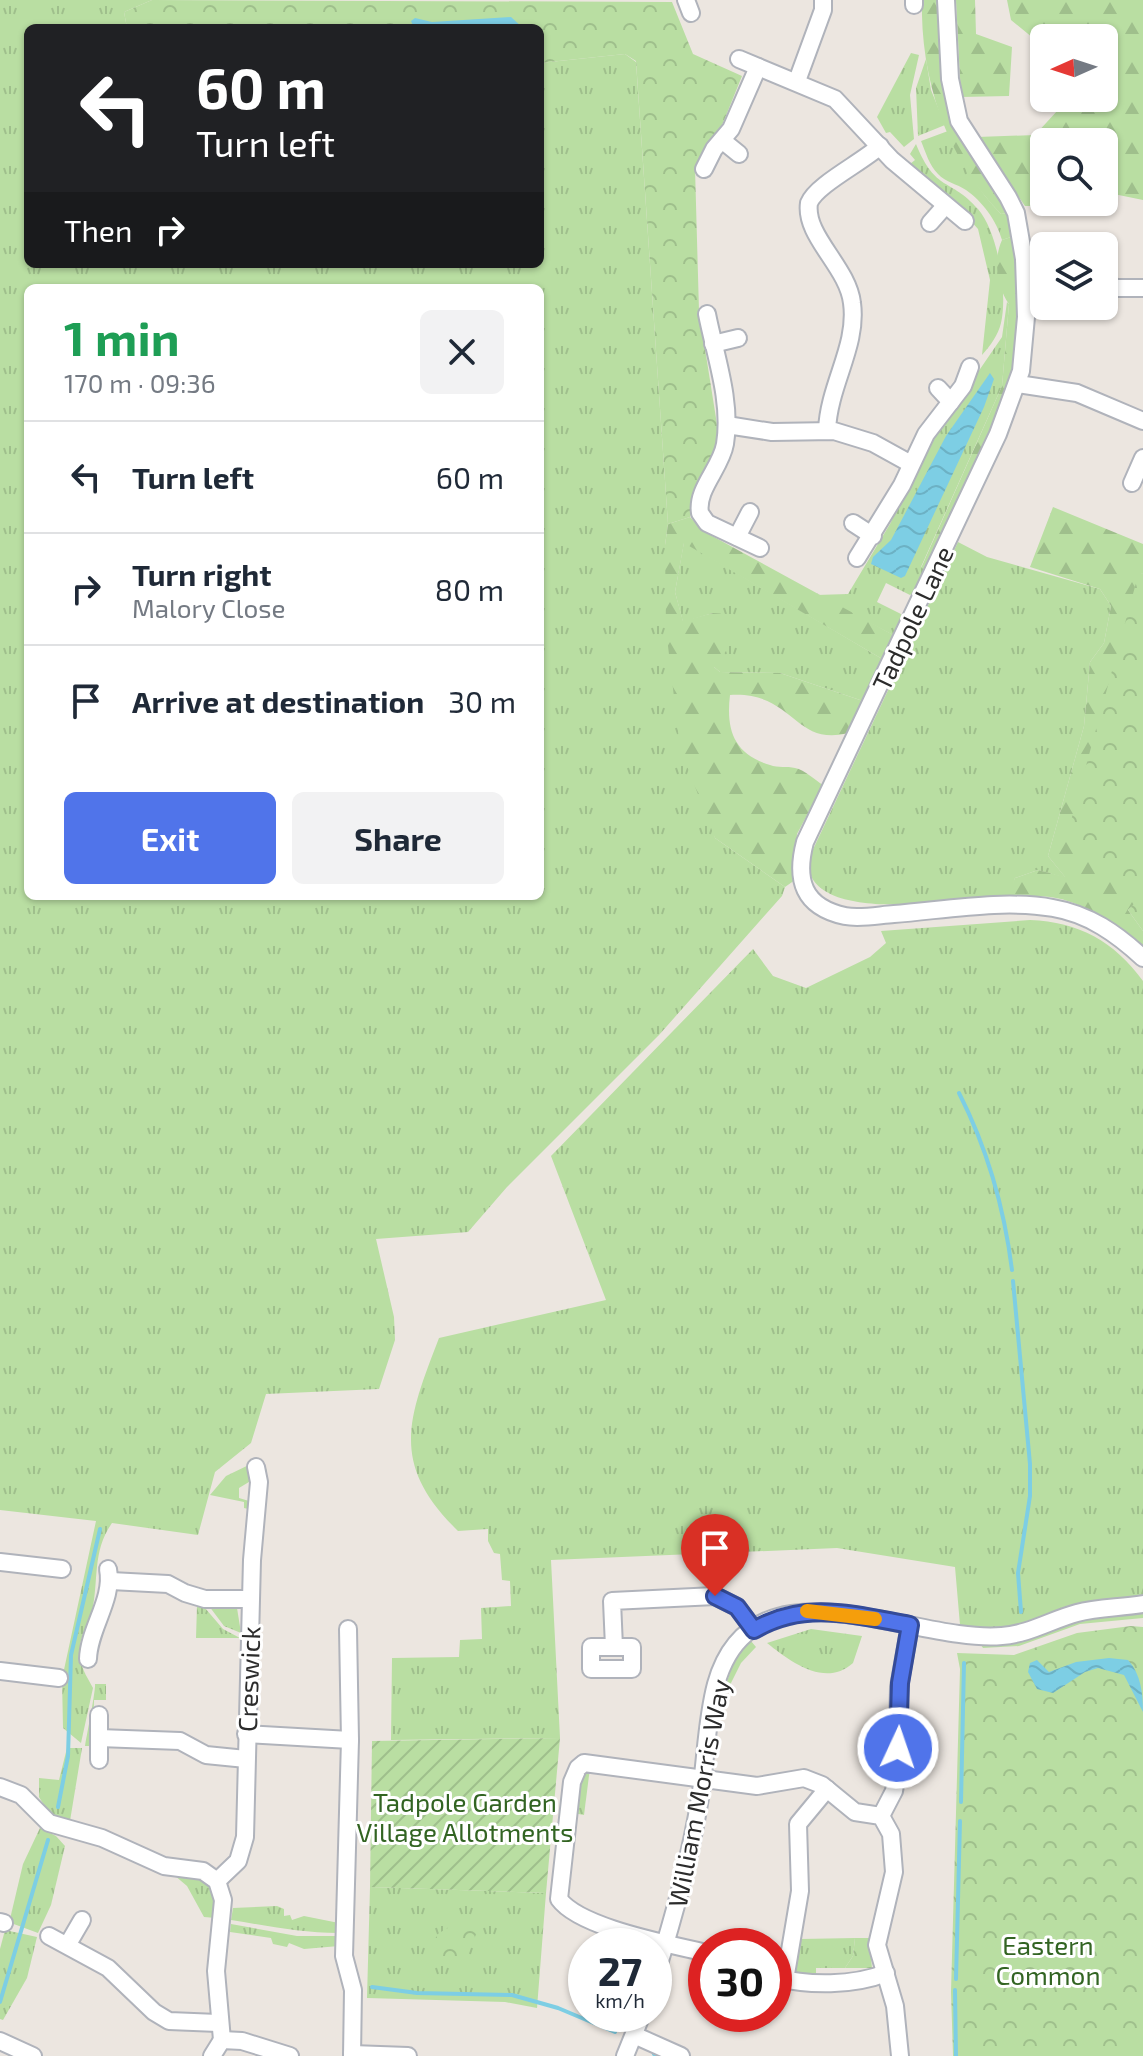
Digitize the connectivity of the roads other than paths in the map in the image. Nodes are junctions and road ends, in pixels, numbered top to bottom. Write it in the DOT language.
graph roads {
  1 [pos="823,0"];
  2 [pos="946,0"];
  3 [pos="739,59"];
  4 [pos="758,67"];
  5 [pos="797,81"];
  6 [pos="723,141"];
  7 [pos="880,146"];
  8 [pos="739,154"];
  9 [pos="704,169"];
  10 [pos="945,206"];
  11 [pos="965,221"];
  12 [pos="930,223"];
  13 [pos="1024,259"];
  14 [pos="1030,259"];
  15 [pos="1118,288"];
  16 [pos="1143,288"];
  17 [pos="707,314"];
  18 [pos="738,338"];
  19 [pos="713,344"];
  20 [pos="970,367"];
  21 [pos="1018,384"];
  22 [pos="938,388"];
  23 [pos="951,402"];
  24 [pos="1143,421"];
  25 [pos="727,425"];
  26 [pos="827,430"];
  27 [pos="1143,458"];
  28 [pos="911,464"];
  29 [pos="1132,483"];
  30 [pos="750,512"];
  31 [pos="853,523"];
  32 [pos="873,536"];
  33 [pos="737,537"];
  34 [pos="760,548"];
  35 [pos="857,558"];
  36 [pos="1143,958"];
  37 [pos="256,1467"];
  38 [pos="0,1562"];
  39 [pos="62,1569"];
  40 [pos="250,1599"];
  41 [pos="1143,1604"];
  42 [pos="910,1625"];
  43 [pos="754,1630"];
  44 [pos="352,1632"];
  45 [pos="614,1647"];
  46 [pos="88,1659"];
  47 [pos="0,1671"];
  48 [pos="59,1678"];
  49 [pos="99,1715"];
  50 [pos="246,1734"];
  51 [pos="99,1738"];
  52 [pos="350,1740"];
  53 [pos="246,1759"];
  54 [pos="99,1760"];
  55 [pos="703,1778"];
  56 [pos="0,1787"];
  57 [pos="827,1789"];
  58 [pos="881,1816"];
  59 [pos="217,1881"];
  60 [pos="82,1920"];
  61 [pos="613,1928"];
  62 [pos="670,1928"];
  63 [pos="791,1928"];
  64 [pos="49,1936"];
  65 [pos="68,1944"];
  66 [pos="886,1973"];
  67 [pos="792,1978"];
  68 [pos="220,2031"];
  69 [pos="635,2032"];
  70 [pos="634,2035"];
  71 [pos="0,2041"];
  72 [pos="352,2055"];
  73 [pos="33,2056"];
  74 [pos="212,2056"];
  75 [pos="290,2056"];
  76 [pos="408,2056"];
  77 [pos="625,2056"];
  78 [pos="681,2056"];
  79 [pos="900,2056"];
  1 -- 5 [label="street"];
  2 -- 13 [label="street, Tadpole Lane"];
  3 -- 4 [label="street"];
  4 -- 5 [label="street"];
  4 -- 6 [label="street"];
  5 -- 7 [label="street"];
  6 -- 8 [label="street"];
  6 -- 9 [label="street"];
  7 -- 10 [label="street"];
  7 -- 26 [label="street"];
  10 -- 11 [label="street"];
  10 -- 12 [label="street"];
  13 -- 14 [label="street"];
  13 -- 21 [label="street, Tadpole Lane"];
  15 -- 16 [label="street"];
  17 -- 19 [label="street"];
  18 -- 19 [label="street"];
  19 -- 25 [label="street"];
  20 -- 23 [label="street"];
  21 -- 24 [label="street"];
  21 -- 36 [label="street, Tadpole Lane"];
  22 -- 23 [label="street"];
  23 -- 28 [label="street"];
  25 -- 26 [label="street"];
  25 -- 33 [label="street"];
  26 -- 28 [label="street"];
  27 -- 29 [label="street"];
  28 -- 32 [label="street"];
  30 -- 33 [label="street"];
  31 -- 32 [label="street"];
  32 -- 35 [label="street"];
  33 -- 34 [label="street"];
  37 -- 40 [label="street, Creswick"];
  38 -- 39 [label="street"];
  40 -- 46 [label="street"];
  40 -- 50 [label="street, Creswick"];
  41 -- 42 [label="street, William Morris Way"];
  42 -- 43 [label="street, William Morris Way"];
  42 -- 58 [label="street"];
  43 -- 45 [label="street"];
  43 -- 55 [label="street, William Morris Way"];
  44 -- 52 [label="street"];
  47 -- 48 [label="street"];
  49 -- 51 [label="street"];
  50 -- 52 [label="street"];
  50 -- 53 [label="street, Creswick"];
  51 -- 53 [label="street"];
  51 -- 54 [label="street"];
  52 -- 72 [label="street"];
  53 -- 59 [label="street, Creswick"];
  55 -- 57 [label="street"];
  55 -- 61 [label="street"];
  55 -- 62 [label="street, William Morris Way"];
  56 -- 59 [label="street"];
  57 -- 58 [label="street"];
  57 -- 63 [label="street"];
  58 -- 66 [label="street"];
  59 -- 68 [label="street"];
  60 -- 65 [label="street"];
  64 -- 65 [label="street"];
  65 -- 68 [label="street"];
  66 -- 67 [label="street"];
  66 -- 79 [label="street"];
  68 -- 74 [label="street"];
  68 -- 75 [label="street"];
  69 -- 70 [label="street"];
  70 -- 77 [label="street"];
  70 -- 78 [label="street"];
  71 -- 73 [label="street"];
  72 -- 76 [label="street"];
}
